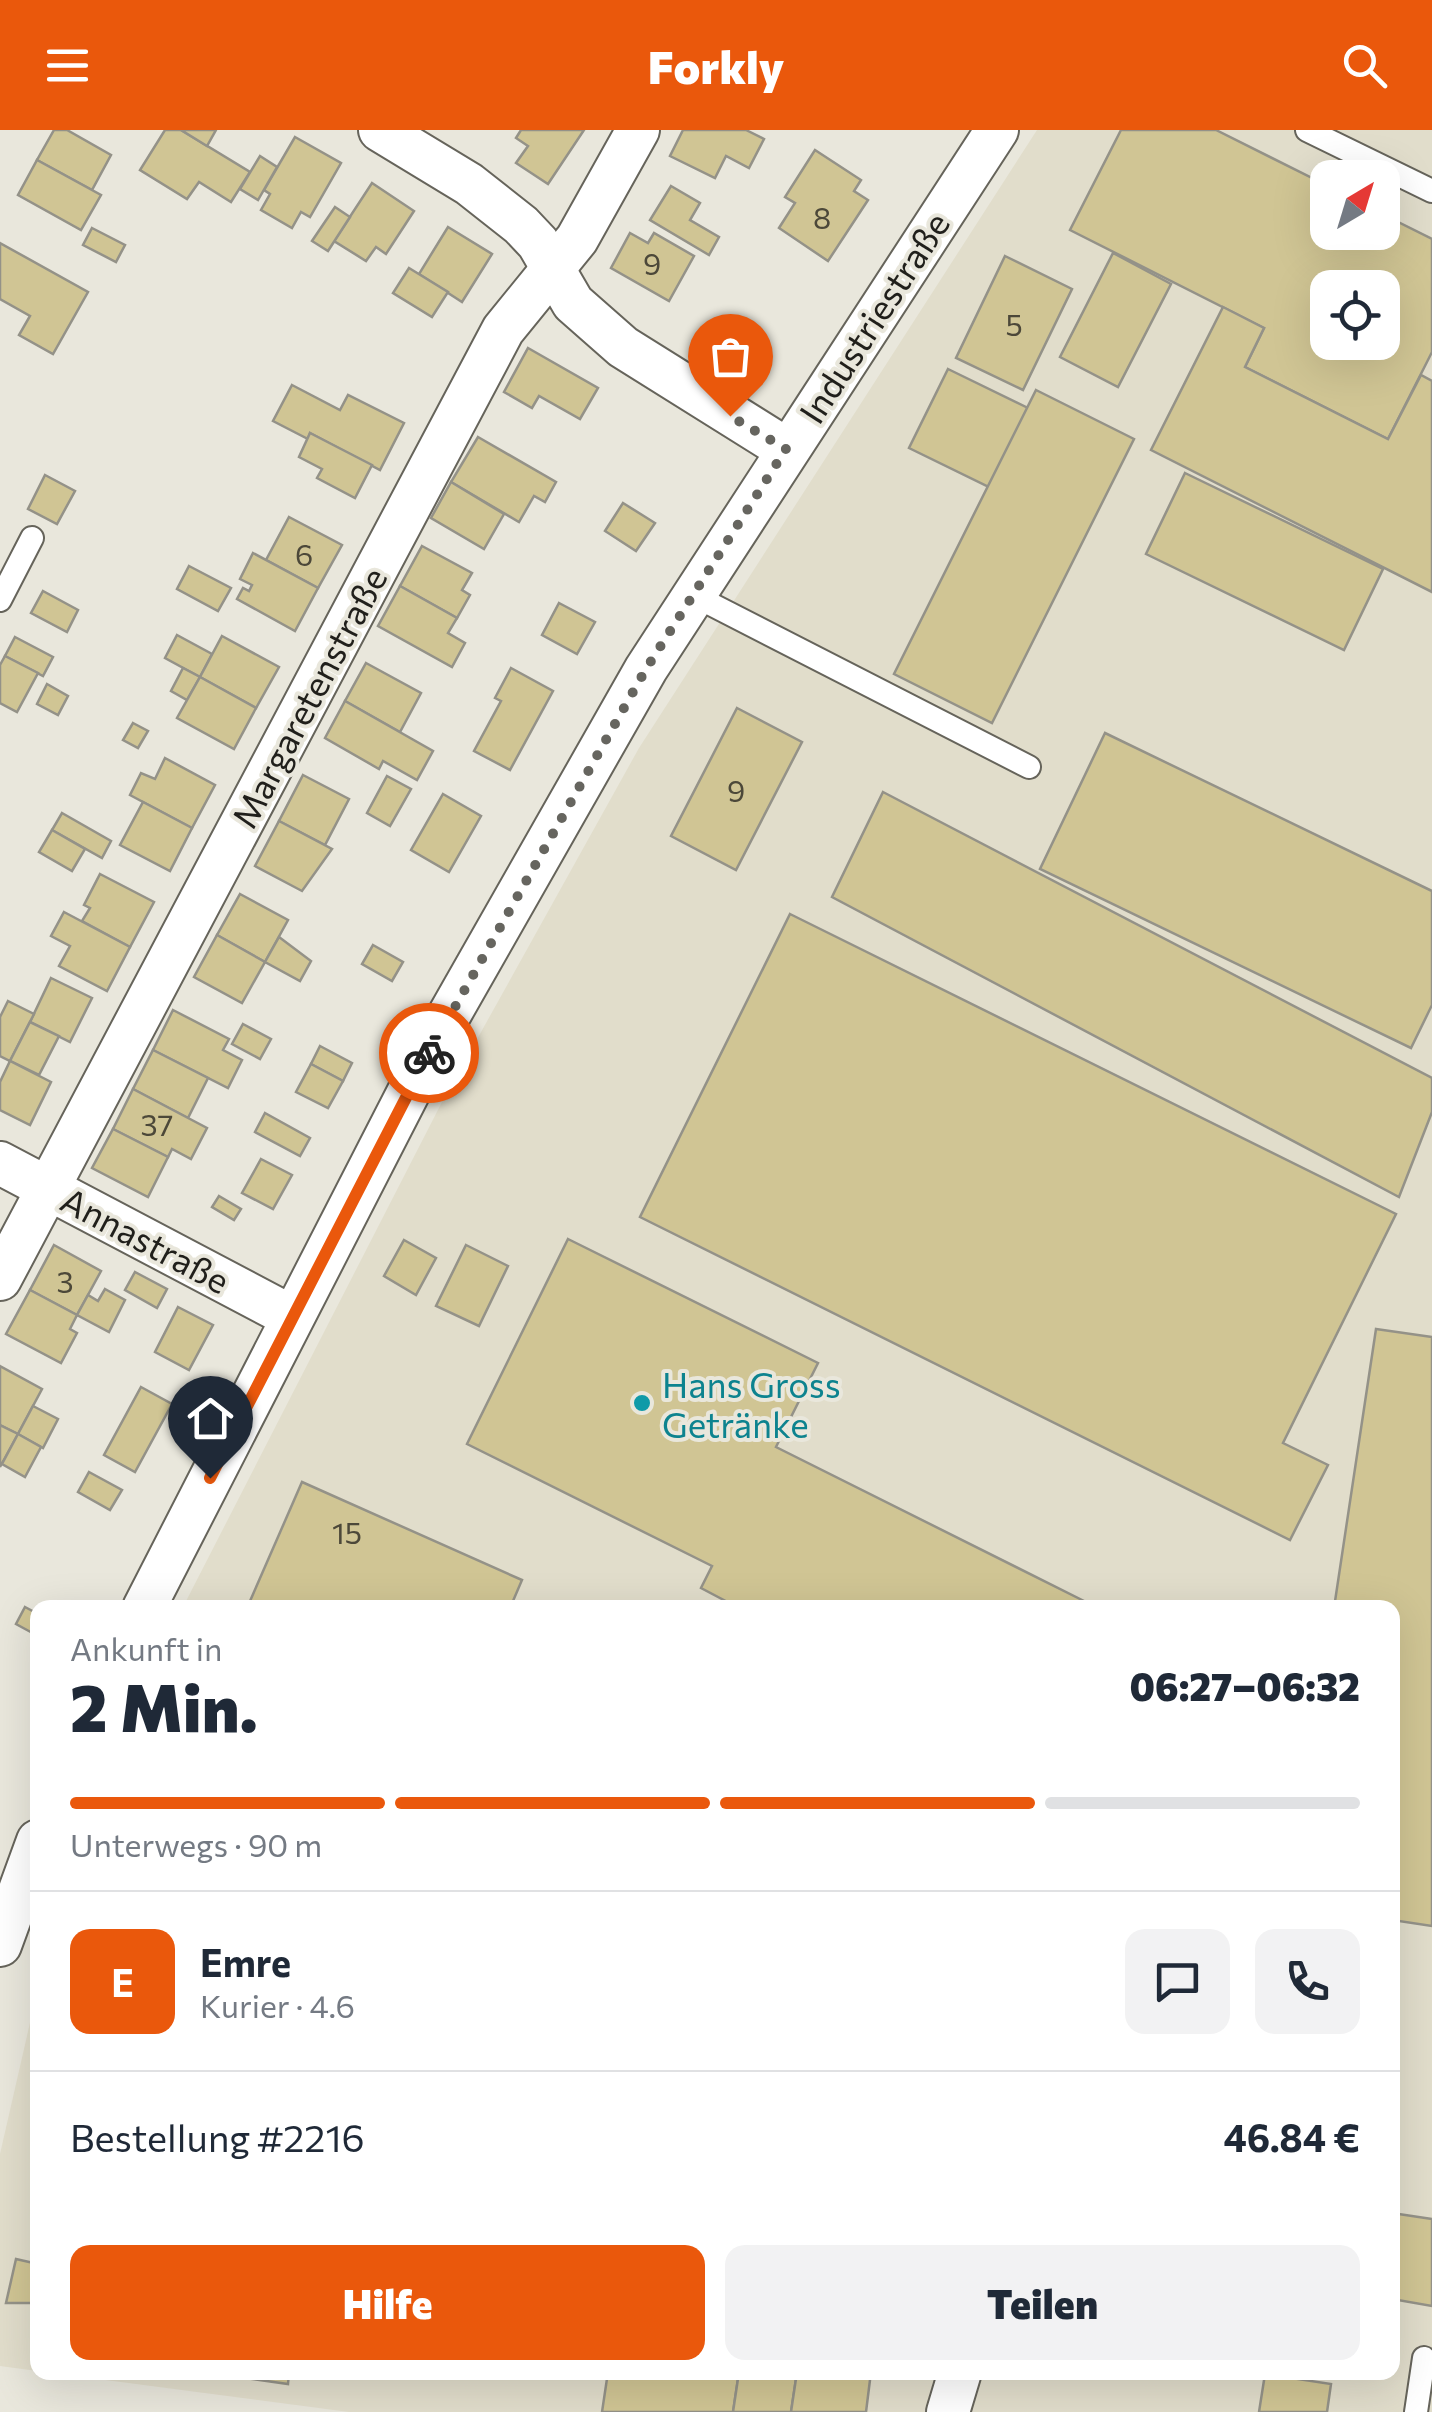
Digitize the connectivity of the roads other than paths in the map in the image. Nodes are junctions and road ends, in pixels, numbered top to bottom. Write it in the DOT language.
graph roads {
  1 [pos="380,130"];
  2 [pos="638,130"];
  3 [pos="997,130"];
  4 [pos="1307,130"];
  5 [pos="1432,191"];
  6 [pos="552,266"];
  7 [pos="786,449"];
  8 [pos="32,538"];
  9 [pos="693,595"];
  10 [pos="0,600"];
  11 [pos="1029,767"];
  12 [pos="0,1163"];
  13 [pos="48,1188"];
  14 [pos="0,1278"];
  15 [pos="292,1317"];
  16 [pos="148,1600"];
  17 [pos="30,1863"];
  18 [pos="0,1945"];
  19 [pos="1424,2358"];
  20 [pos="958,2380"];
  21 [pos="948,2412"];
  22 [pos="1416,2412"];
  1 -- 6 [label="street"];
  2 -- 6 [label="street, Margaretenstraße"];
  3 -- 7 [label="street, Industriestraße"];
  4 -- 5 [label="lane"];
  6 -- 7 [label="street"];
  6 -- 13 [label="street, Margaretenstraße"];
  7 -- 9 [label="street, Industriestraße"];
  8 -- 10 [label="lane"];
  9 -- 11 [label="lane"];
  9 -- 15 [label="street, Industriestraße"];
  12 -- 13 [label="street, Annastraße"];
  13 -- 14 [label="street, Margaretenstraße"];
  13 -- 15 [label="street, Annastraße"];
  15 -- 16 [label="street, Industriestraße"];
  17 -- 18 [label="street"];
  19 -- 22 [label="lane"];
  20 -- 21 [label="street"];
}
